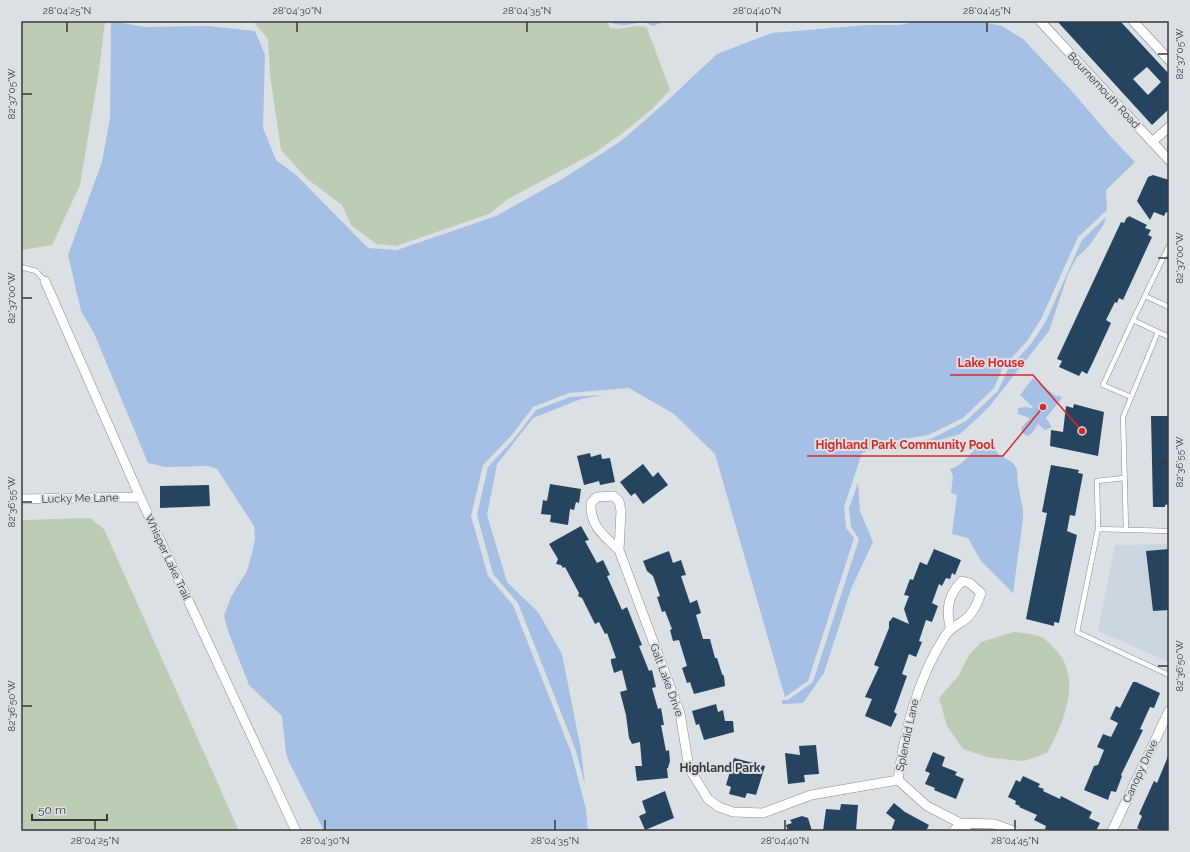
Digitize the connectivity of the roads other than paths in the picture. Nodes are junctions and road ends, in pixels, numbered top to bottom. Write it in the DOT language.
graph roads {
  1 [pos="1040,21"];
  2 [pos="1133,21"];
  3 [pos="1169,60"];
  4 [pos="1169,127"];
  5 [pos="1152,142"];
  6 [pos="1169,160"];
  7 [pos="1169,246"];
  8 [pos="21,267"];
  9 [pos="45,281"];
  10 [pos="1145,296"];
  11 [pos="1169,307"];
  12 [pos="1132,320"];
  13 [pos="1158,332"];
  14 [pos="1169,337"];
  15 [pos="1131,397"];
  16 [pos="1124,478"];
  17 [pos="140,497"];
  18 [pos="21,499"];
  19 [pos="1098,529"];
  20 [pos="1126,530"];
  21 [pos="1169,531"];
  22 [pos="619,550"];
  23 [pos="950,627"];
  24 [pos="1169,675"];
  25 [pos="1169,711"];
  26 [pos="898,780"];
  27 [pos="960,823"];
  28 [pos="296,831"];
  29 [pos="954,831"];
  30 [pos="967,831"];
  31 [pos="1014,831"];
  32 [pos="1112,831"];
  1 -- 5 [label="street, Bournemouth Road"];
  2 -- 3 [label="street"];
  4 -- 5 [label="street"];
  5 -- 6 [label="street, Bournemouth Road"];
  7 -- 10 [label="lane"];
  8 -- 9 [label="lane"];
  9 -- 17 [label="street, Whisper Lake Trail"];
  10 -- 11 [label="lane"];
  10 -- 12 [label="lane"];
  12 -- 13 [label="lane"];
  12 -- 15 [label="lane"];
  13 -- 14 [label="lane"];
  13 -- 15 [label="lane"];
  15 -- 16 [label="lane"];
  16 -- 19 [label="lane"];
  16 -- 20 [label="lane"];
  17 -- 18 [label="street, Lucky Me Lane"];
  17 -- 28 [label="street, Whisper Lake Trail"];
  19 -- 20 [label="lane"];
  19 -- 24 [label="lane"];
  20 -- 21 [label="lane"];
  22 -- 22 [label="street, Galt Lake Drive"];
  22 -- 26 [label="street, Galt Lake Drive"];
  23 -- 23 [label="street"];
  23 -- 26 [label="street, Splendid Lane"];
  25 -- 32 [label="street, Canopy Drive"];
  26 -- 27 [label="street"];
  27 -- 29 [label="street"];
  27 -- 30 [label="street"];
  27 -- 31 [label="street"];
}
